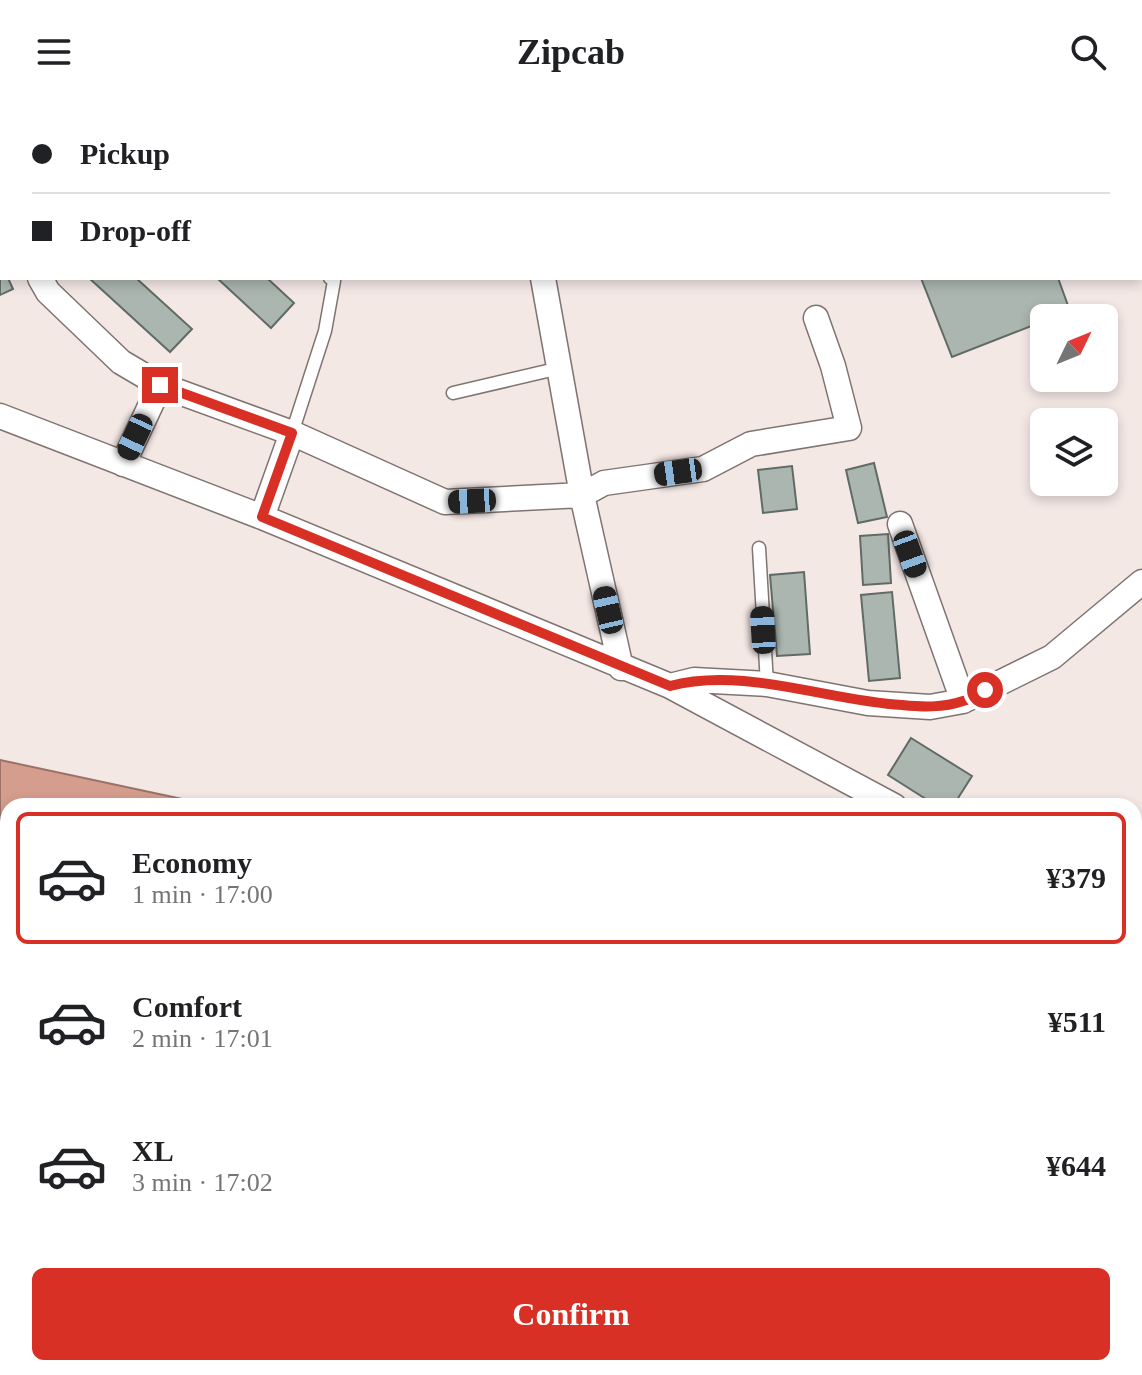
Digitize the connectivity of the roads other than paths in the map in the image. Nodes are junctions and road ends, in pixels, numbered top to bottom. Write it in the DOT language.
graph roads {
  1 [pos="41,280"];
  2 [pos="333,280"];
  3 [pos="543,280"];
  4 [pos="816,318"];
  5 [pos="560,368"];
  6 [pos="160,385"];
  7 [pos="453,393"];
  8 [pos="0,416"];
  9 [pos="292,433"];
  10 [pos="123,464"];
  11 [pos="582,495"];
  12 [pos="262,517"];
  13 [pos="900,524"];
  14 [pos="759,548"];
  15 [pos="1142,582"];
  16 [pos="621,668"];
  17 [pos="767,684"];
  18 [pos="670,686"];
  19 [pos="963,701"];
  20 [pos="879,798"];
  1 -- 6 [label="street"];
  2 -- 9 [label="lane"];
  3 -- 5 [label="street"];
  4 -- 11 [label="street"];
  5 -- 7 [label="lane"];
  5 -- 11 [label="street"];
  6 -- 9 [label="street"];
  6 -- 10 [label="street"];
  8 -- 10 [label="street"];
  9 -- 11 [label="street"];
  9 -- 12 [label="street"];
  10 -- 12 [label="street"];
  11 -- 16 [label="street"];
  12 -- 16 [label="street"];
  13 -- 19 [label="street"];
  14 -- 17 [label="lane"];
  15 -- 19 [label="street"];
  16 -- 18 [label="street"];
  17 -- 18 [label="street"];
  17 -- 19 [label="street"];
  18 -- 20 [label="street"];
}
